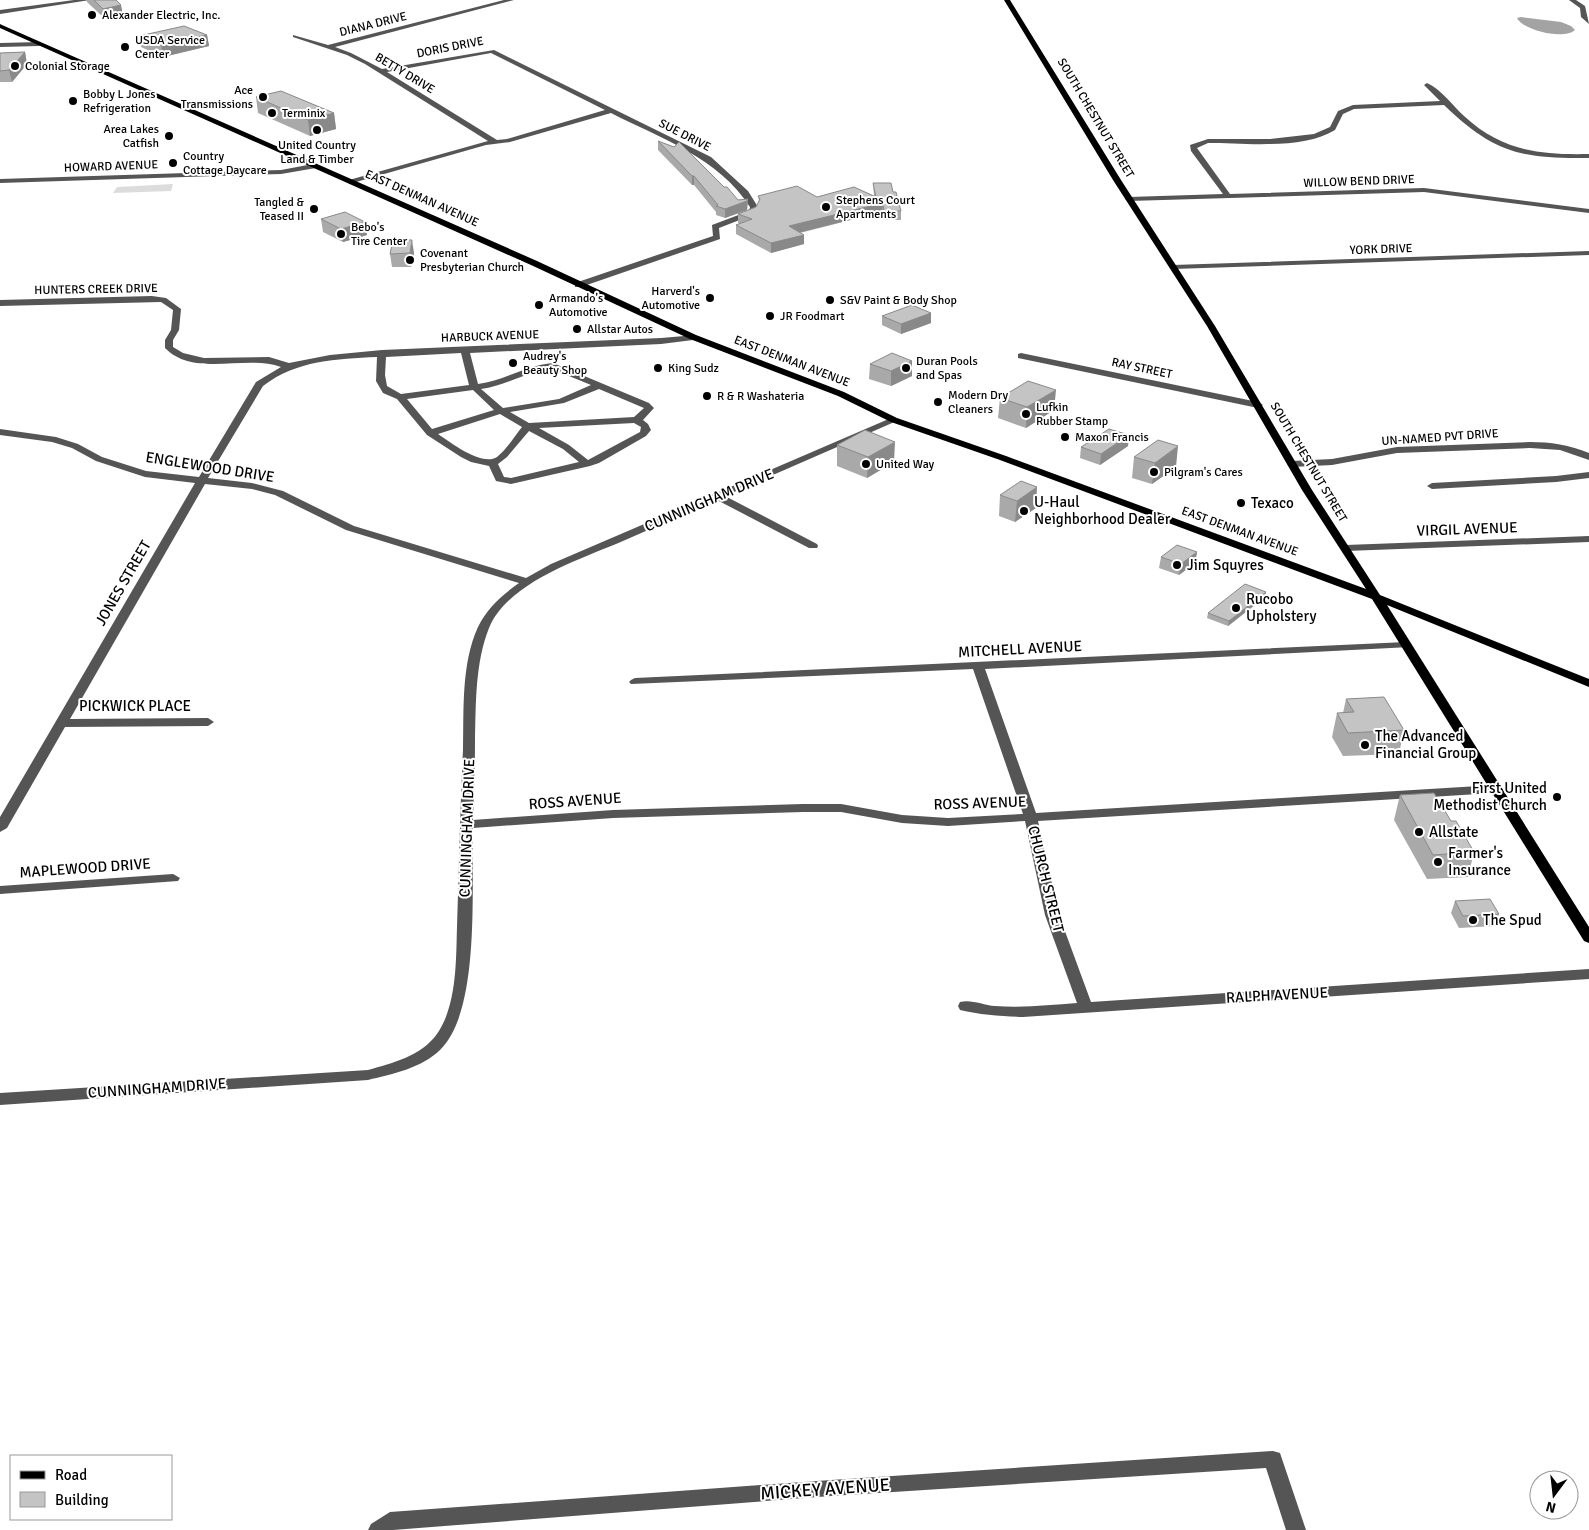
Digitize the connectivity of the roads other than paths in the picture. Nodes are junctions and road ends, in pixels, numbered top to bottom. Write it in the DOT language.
graph roads {
  1 [pos="87,0"];
  2 [pos="511,0"];
  3 [pos="1007,0"];
  4 [pos="1572,0"];
  5 [pos="0,12"];
  6 [pos="1589,22"];
  7 [pos="0,26"];
  8 [pos="295,36"];
  9 [pos="39,44"];
  10 [pos="0,46"];
  11 [pos="328,47"];
  12 [pos="492,51"];
  13 [pos="383,71"];
  14 [pos="1427,85"];
  15 [pos="1446,103"];
  16 [pos="610,111"];
  17 [pos="497,143"];
  18 [pos="1589,156"];
  19 [pos="313,166"];
  20 [pos="0,181"];
  21 [pos="352,182"];
  22 [pos="361,186"];
  23 [pos="1228,196"];
  24 [pos="1129,199"];
  25 [pos="1589,211"];
  26 [pos="1589,253"];
  27 [pos="1173,267"];
  28 [pos="578,285"];
  29 [pos="0,303"];
  30 [pos="693,337"];
  31 [pos="465,349"];
  32 [pos="382,353"];
  33 [pos="1021,356"];
  34 [pos="288,366"];
  35 [pos="600,385"];
  36 [pos="474,387"];
  37 [pos="400,397"];
  38 [pos="1258,405"];
  39 [pos="501,410"];
  40 [pos="636,420"];
  41 [pos="894,420"];
  42 [pos="529,426"];
  43 [pos="0,432"];
  44 [pos="430,433"];
  45 [pos="1589,457"];
  46 [pos="493,463"];
  47 [pos="587,464"];
  48 [pos="1292,464"];
  49 [pos="1589,475"];
  50 [pos="199,482"];
  51 [pos="1432,486"];
  52 [pos="719,497"];
  53 [pos="1589,539"];
  54 [pos="813,546"];
  55 [pos="1346,548"];
  56 [pos="527,582"];
  57 [pos="1377,597"];
  58 [pos="1406,645"];
  59 [pos="978,666"];
  60 [pos="635,682"];
  61 [pos="1589,683"];
  62 [pos="208,722"];
  63 [pos="62,723"];
  64 [pos="1495,789"];
  65 [pos="1030,818"];
  66 [pos="466,826"];
  67 [pos="0,828"];
  68 [pos="173,878"];
  69 [pos="0,890"];
  70 [pos="1589,938"];
  71 [pos="1589,974"];
  72 [pos="965,1006"];
  73 [pos="1086,1008"];
  74 [pos="0,1099"];
  75 [pos="379,1529"];
  76 [pos="1296,1530"];
  1 -- 5 [label="street"];
  2 -- 11 [label="street, DIANA DRIVE"];
  3 -- 24 [label="main road, SOUTH CHESTNUT STREET"];
  4 -- 6 [label="street"];
  7 -- 9 [label="main road, EAST DENMAN AVENUE"];
  8 -- 11 [label="street, BETTY DRIVE"];
  9 -- 10 [label="street"];
  9 -- 19 [label="main road, EAST DENMAN AVENUE"];
  11 -- 13 [label="street, BETTY DRIVE"];
  12 -- 13 [label="street, DORIS DRIVE"];
  12 -- 16 [label="street, SUE DRIVE"];
  13 -- 17 [label="street, BETTY DRIVE"];
  14 -- 15 [label="street"];
  15 -- 18 [label="street"];
  15 -- 23 [label="street"];
  16 -- 17 [label="street"];
  16 -- 28 [label="street, SUE DRIVE"];
  17 -- 21 [label="street"];
  17 -- 22 [label="street"];
  19 -- 20 [label="street, HOWARD AVENUE"];
  19 -- 21 [label="main road, EAST DENMAN AVENUE"];
  21 -- 22 [label="main road, EAST DENMAN AVENUE"];
  22 -- 28 [label="main road, EAST DENMAN AVENUE"];
  23 -- 24 [label="street, WILLOW BEND DRIVE"];
  23 -- 25 [label="street, WILLOW BEND DRIVE"];
  24 -- 27 [label="main road, SOUTH CHESTNUT STREET"];
  26 -- 27 [label="street, YORK DRIVE"];
  27 -- 38 [label="main road, SOUTH CHESTNUT STREET"];
  28 -- 30 [label="main road, EAST DENMAN AVENUE"];
  29 -- 34 [label="street, HUNTERS CREEK DRIVE"];
  30 -- 31 [label="street, HARBUCK AVENUE"];
  30 -- 41 [label="main road, EAST DENMAN AVENUE"];
  31 -- 32 [label="street, HARBUCK AVENUE"];
  31 -- 36 [label="street"];
  32 -- 34 [label="street, HARBUCK AVENUE"];
  32 -- 37 [label="street"];
  33 -- 38 [label="street, RAY STREET"];
  34 -- 50 [label="street, JONES STREET"];
  35 -- 36 [label="street"];
  35 -- 39 [label="street"];
  35 -- 40 [label="street"];
  36 -- 37 [label="street"];
  36 -- 39 [label="street"];
  37 -- 44 [label="street"];
  38 -- 48 [label="main road, SOUTH CHESTNUT STREET"];
  39 -- 42 [label="street"];
  39 -- 44 [label="street"];
  40 -- 42 [label="street"];
  40 -- 47 [label="street"];
  41 -- 52 [label="street, CUNNINGHAM DRIVE"];
  41 -- 57 [label="main road, EAST DENMAN AVENUE"];
  42 -- 46 [label="street"];
  42 -- 47 [label="street"];
  43 -- 50 [label="street, ENGLEWOOD DRIVE"];
  44 -- 46 [label="street"];
  45 -- 48 [label="street, UN-NAMED PVT DRIVE"];
  46 -- 47 [label="street"];
  48 -- 55 [label="main road, SOUTH CHESTNUT STREET"];
  49 -- 51 [label="street"];
  50 -- 56 [label="street, ENGLEWOOD DRIVE"];
  50 -- 63 [label="street, JONES STREET"];
  52 -- 54 [label="street"];
  52 -- 56 [label="street, CUNNINGHAM DRIVE"];
  53 -- 55 [label="street, VIRGIL AVENUE"];
  55 -- 57 [label="main road, SOUTH CHESTNUT STREET"];
  56 -- 66 [label="street, CUNNINGHAM DRIVE"];
  57 -- 58 [label="main road, SOUTH CHESTNUT STREET"];
  57 -- 61 [label="main road, EAST DENMAN AVENUE"];
  58 -- 59 [label="street, MITCHELL AVENUE"];
  58 -- 64 [label="main road, SOUTH CHESTNUT STREET"];
  59 -- 60 [label="street, MITCHELL AVENUE"];
  59 -- 65 [label="street, CHURCH STREET"];
  62 -- 63 [label="street, PICKWICK PLACE"];
  63 -- 67 [label="street, JONES STREET"];
  64 -- 65 [label="street, ROSS AVENUE"];
  64 -- 70 [label="main road, SOUTH CHESTNUT STREET"];
  65 -- 66 [label="street, ROSS AVENUE"];
  65 -- 73 [label="street, CHURCH STREET"];
  66 -- 74 [label="street, CUNNINGHAM DRIVE"];
  68 -- 69 [label="street, MAPLEWOOD DRIVE"];
  71 -- 73 [label="street, RALPH AVENUE"];
  72 -- 73 [label="street, RALPH AVENUE"];
  75 -- 76 [label="street, MICKEY AVENUE"];
}
